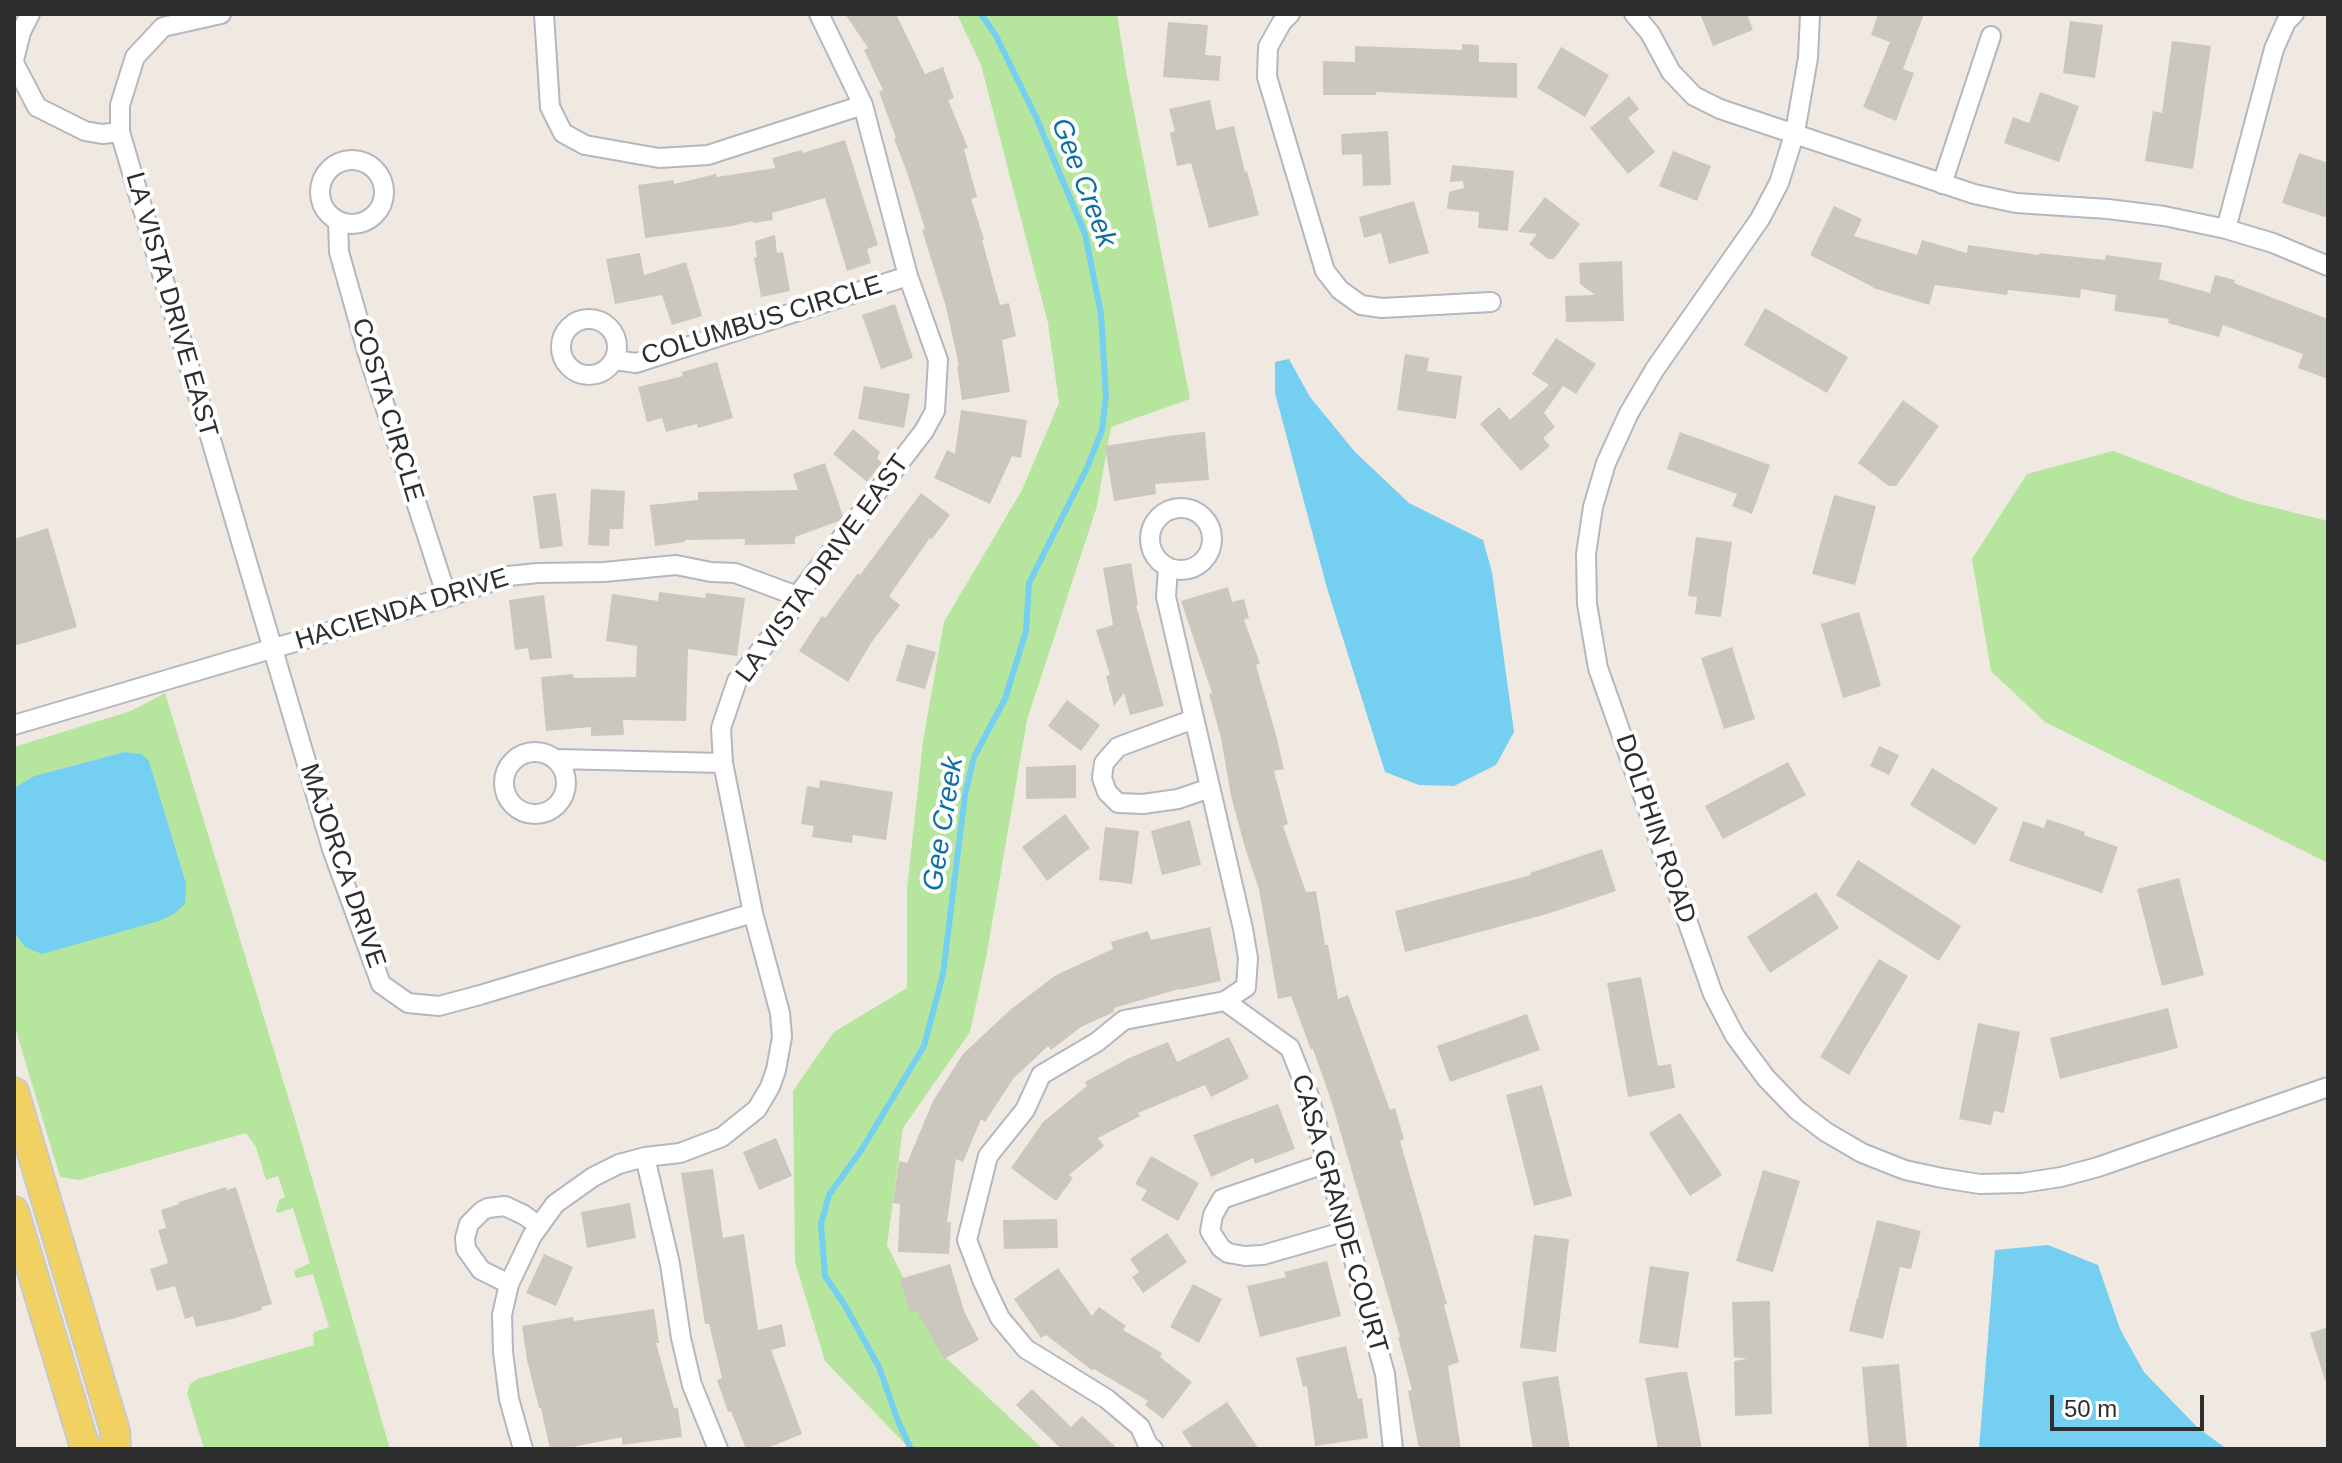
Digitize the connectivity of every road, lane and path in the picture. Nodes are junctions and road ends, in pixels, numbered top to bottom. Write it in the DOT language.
graph roads {
  1 [pos="30,14"];
  2 [pos="221,14"];
  3 [pos="544,14"];
  4 [pos="819,14"];
  5 [pos="1290,14"];
  6 [pos="1634,14"];
  7 [pos="1810,14"];
  8 [pos="2294,14"];
  9 [pos="159,21"];
  10 [pos="1991,36"];
  11 [pos="14,62"];
  12 [pos="863,105"];
  13 [pos="120,132"];
  14 [pos="1795,132"];
  15 [pos="1942,184"];
  16 [pos="338,221"];
  17 [pos="2226,229"];
  18 [pos="2328,266"];
  19 [pos="908,276"];
  20 [pos="1491,302"];
  21 [pos="615,360"];
  22 [pos="1168,567"];
  23 [pos="797,596"];
  24 [pos="447,597"];
  25 [pos="272,649"];
  26 [pos="1194,719"];
  27 [pos="14,725"];
  28 [pos="556,759"];
  29 [pos="723,763"];
  30 [pos="1210,788"];
  31 [pos="753,913"];
  32 [pos="1225,1001"];
  33 [pos="2328,1087"];
  34 [pos="14,1092"];
  35 [pos="645,1157"];
  36 [pos="1327,1163"];
  37 [pos="14,1211"];
  38 [pos="539,1226"];
  39 [pos="1346,1231"];
  40 [pos="509,1284"];
  41 [pos="1148,1448"];
  42 [pos="88,1449"];
  43 [pos="116,1449"];
  44 [pos="523,1449"];
  45 [pos="718,1449"];
  46 [pos="1393,1449"];
  1 -- 11 [label="street"];
  2 -- 9 [label="street, LA VISTA DRIVE EAST"];
  3 -- 12 [label="street"];
  4 -- 12 [label="street, LA VISTA DRIVE EAST"];
  5 -- 20 [label="street"];
  6 -- 14 [label="street"];
  7 -- 14 [label="street, DOLPHIN ROAD"];
  8 -- 17 [label="street"];
  9 -- 13 [label="street, LA VISTA DRIVE EAST"];
  10 -- 15 [label="street"];
  11 -- 13 [label="street"];
  12 -- 19 [label="street, LA VISTA DRIVE EAST"];
  13 -- 25 [label="street, LA VISTA DRIVE EAST"];
  14 -- 15 [label="street"];
  14 -- 33 [label="street, DOLPHIN ROAD"];
  15 -- 17 [label="street"];
  16 -- 24 [label="street, COSTA CIRCLE"];
  17 -- 18 [label="street"];
  19 -- 21 [label="street, COLUMBUS CIRCLE"];
  19 -- 23 [label="street, LA VISTA DRIVE EAST"];
  22 -- 26 [label="street"];
  23 -- 24 [label="street, HACIENDA DRIVE"];
  23 -- 29 [label="street, LA VISTA DRIVE EAST"];
  24 -- 25 [label="street, HACIENDA DRIVE"];
  25 -- 27 [label="street, HACIENDA DRIVE"];
  25 -- 31 [label="street, MAJORCA DRIVE"];
  26 -- 30 [label="street"];
  26 -- 30 [label="street"];
  28 -- 29 [label="street"];
  29 -- 31 [label="street, LA VISTA DRIVE EAST"];
  30 -- 32 [label="street"];
  31 -- 35 [label="street, LA VISTA DRIVE EAST"];
  32 -- 36 [label="street, CASA GRANDE COURT"];
  32 -- 41 [label="street"];
  34 -- 43 [label="main road"];
  35 -- 38 [label="street, LA VISTA DRIVE EAST"];
  35 -- 45 [label="street"];
  36 -- 39 [label="street, CASA GRANDE COURT"];
  36 -- 39 [label="street"];
  37 -- 42 [label="main road"];
  38 -- 40 [label="street"];
  38 -- 40 [label="street"];
  39 -- 46 [label="street, CASA GRANDE COURT"];
  40 -- 44 [label="street"];
}
